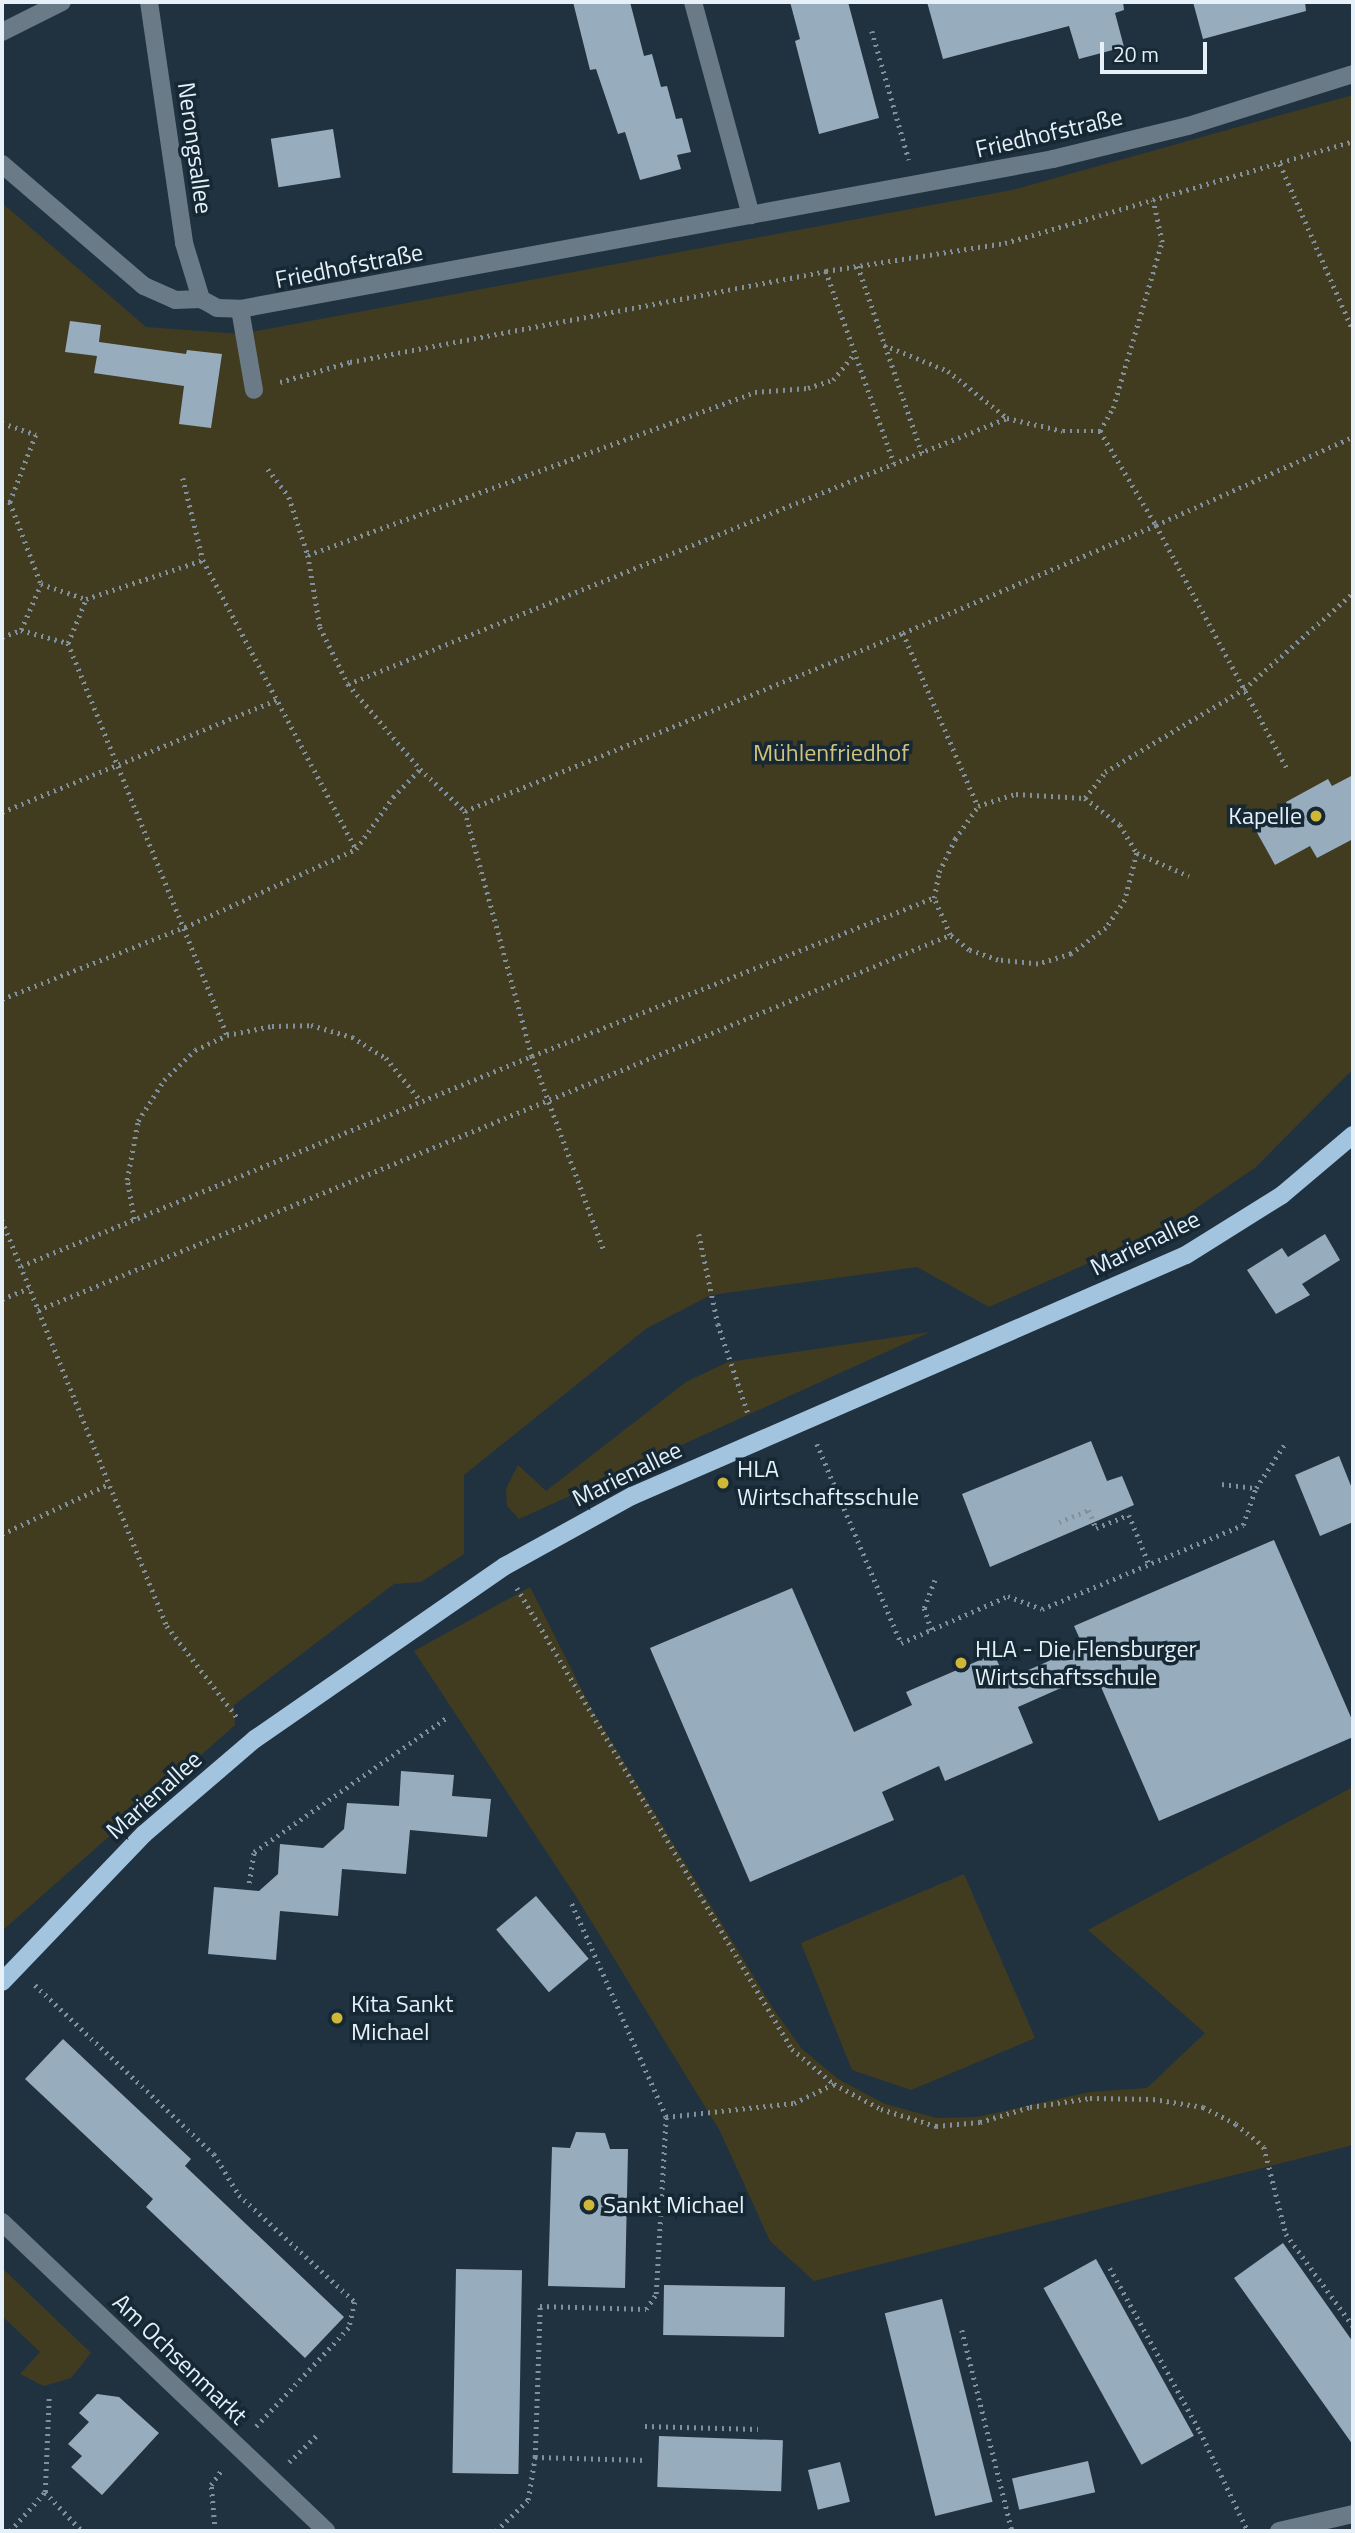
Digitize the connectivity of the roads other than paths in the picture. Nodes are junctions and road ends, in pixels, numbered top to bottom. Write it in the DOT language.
graph roads {
  1 [pos="62,2"];
  2 [pos="149,2"];
  3 [pos="693,2"];
  4 [pos="2,32"];
  5 [pos="1353,74"];
  6 [pos="2,164"];
  7 [pos="751,215"];
  8 [pos="201,299"];
  9 [pos="240,309"];
  10 [pos="254,390"];
  11 [pos="1353,1135"];
  12 [pos="2,1982"];
  13 [pos="2,2222"];
  14 [pos="1353,2514"];
  15 [pos="326,2531"];
  16 [pos="1279,2531"];
  1 -- 4 [label="street"];
  2 -- 8 [label="street, Nerongsallee"];
  3 -- 7 [label="street"];
  5 -- 7 [label="street, Friedhofstraße"];
  6 -- 8 [label="street, Friedhofstraße"];
  7 -- 9 [label="street, Friedhofstraße"];
  8 -- 9 [label="street, Friedhofstraße"];
  9 -- 10 [label="street"];
  11 -- 12 [label="main road, Marienallee"];
  13 -- 15 [label="street, Am Ochsenmarkt"];
  14 -- 16 [label="street"];
}
